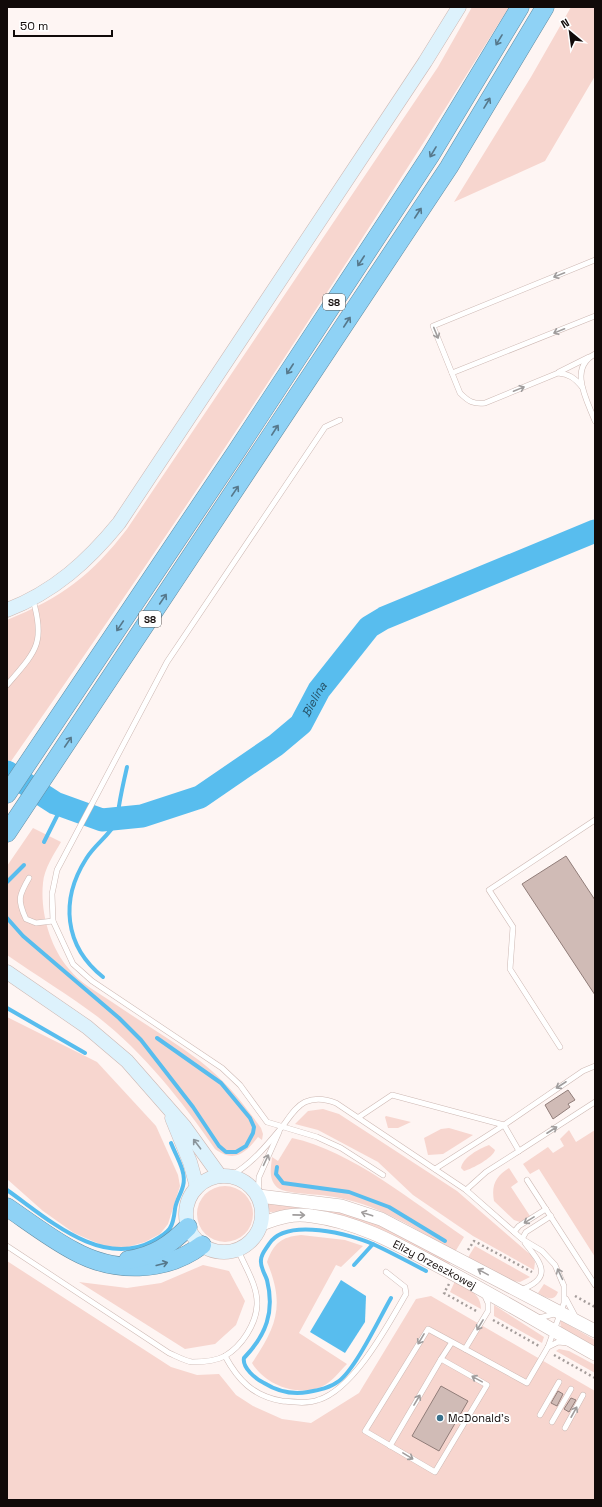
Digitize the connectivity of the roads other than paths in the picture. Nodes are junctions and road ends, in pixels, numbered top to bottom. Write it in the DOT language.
graph roads {
  1 [pos="459,7"];
  2 [pos="520,7"];
  3 [pos="545,7"];
  4 [pos="595,260"];
  5 [pos="595,316"];
  6 [pos="593,355"];
  7 [pos="452,373"];
  8 [pos="558,373"];
  9 [pos="582,387"];
  10 [pos="340,420"];
  11 [pos="595,421"];
  12 [pos="32,599"];
  13 [pos="7,610"];
  14 [pos="7,685"];
  15 [pos="8,793"];
  16 [pos="595,820"];
  17 [pos="7,833"];
  18 [pos="30,878"];
  19 [pos="53,922"];
  20 [pos="7,972"];
  21 [pos="560,1047"];
  22 [pos="595,1066"];
  23 [pos="595,1102"];
  24 [pos="170,1112"];
  25 [pos="359,1117"];
  26 [pos="504,1125"];
  27 [pos="281,1127"];
  28 [pos="519,1151"];
  29 [pos="435,1169"];
  30 [pos="383,1175"];
  31 [pos="225,1176"];
  32 [pos="527,1180"];
  33 [pos="197,1187"];
  34 [pos="466,1190"];
  35 [pos="258,1195"];
  36 [pos="7,1207"];
  37 [pos="546,1209"];
  38 [pos="550,1216"];
  39 [pos="262,1224"];
  40 [pos="188,1227"];
  41 [pos="514,1232"];
  42 [pos="522,1239"];
  43 [pos="202,1245"];
  44 [pos="7,1246"];
  45 [pos="238,1250"];
  46 [pos="110,1264"];
  47 [pos="386,1272"];
  48 [pos="595,1285"];
  49 [pos="482,1290"];
  50 [pos="517,1291"];
  51 [pos="565,1295"];
  52 [pos="560,1311"];
  53 [pos="530,1318"];
  54 [pos="593,1330"];
  55 [pos="554,1331"];
  56 [pos="452,1342"];
  57 [pos="465,1349"];
  58 [pos="547,1349"];
  59 [pos="595,1354"];
  60 [pos="225,1356"];
  61 [pos="441,1359"];
  62 [pos="559,1382"];
  63 [pos="571,1389"];
  64 [pos="583,1395"];
  65 [pos="540,1415"];
  66 [pos="552,1422"];
  67 [pos="565,1428"];
  68 [pos="390,1446"];
  1 -- 12 [label="main road"];
  2 -- 15 [label="highway, S8, one-way"];
  17 -- 3 [label="highway, S8, one-way"];
  4 -- 7 [label="lane, one-way"];
  5 -- 7 [label="lane, one-way"];
  6 -- 8 [label="lane"];
  6 -- 9 [label="lane"];
  7 -- 8 [label="lane, one-way"];
  8 -- 9 [label="lane"];
  9 -- 11 [label="lane"];
  10 -- 19 [label="lane"];
  12 -- 13 [label="main road"];
  12 -- 14 [label="lane"];
  16 -- 21 [label="lane"];
  18 -- 19 [label="lane"];
  19 -- 27 [label="lane"];
  20 -- 24 [label="main road"];
  22 -- 26 [label="lane, one-way"];
  28 -- 23 [label="lane, one-way"];
  31 -- 24 [label="main road, one-way"];
  24 -- 33 [label="main road"];
  25 -- 26 [label="lane"];
  25 -- 27 [label="lane"];
  25 -- 29 [label="lane"];
  26 -- 28 [label="lane"];
  26 -- 29 [label="lane"];
  27 -- 30 [label="lane"];
  27 -- 31 [label="lane"];
  35 -- 27 [label="lane, one-way"];
  28 -- 34 [label="lane"];
  29 -- 34 [label="lane"];
  31 -- 33 [label="main road"];
  31 -- 35 [label="main road"];
  32 -- 37 [label="lane"];
  33 -- 40 [label="main road"];
  34 -- 41 [label="lane"];
  35 -- 39 [label="main road"];
  50 -- 35 [label="street, Elizy Orzeszkowej, one-way"];
  36 -- 46 [label="highway"];
  37 -- 38 [label="lane"];
  37 -- 41 [label="lane, one-way"];
  38 -- 42 [label="lane"];
  38 -- 48 [label="lane"];
  39 -- 45 [label="main road"];
  39 -- 49 [label="street, Elizy Orzeszkowej, one-way"];
  40 -- 43 [label="main road"];
  40 -- 46 [label="highway"];
  41 -- 42 [label="lane"];
  42 -- 50 [label="lane"];
  51 -- 42 [label="lane, one-way"];
  43 -- 45 [label="main road"];
  46 -- 43 [label="highway, one-way"];
  44 -- 60 [label="lane"];
  45 -- 60 [label="lane"];
  47 -- 60 [label="lane"];
  49 -- 53 [label="street, Elizy Orzeszkowej"];
  49 -- 57 [label="lane, one-way"];
  50 -- 52 [label="street, Elizy Orzeszkowej"];
  51 -- 52 [label="lane"];
  51 -- 54 [label="lane"];
  52 -- 53 [label="lane"];
  52 -- 54 [label="street, Elizy Orzeszkowej"];
  52 -- 55 [label="lane"];
  53 -- 55 [label="street, Elizy Orzeszkowej"];
  55 -- 58 [label="lane"];
  55 -- 59 [label="street, Elizy Orzeszkowej"];
  56 -- 57 [label="lane"];
  56 -- 61 [label="lane"];
  56 -- 68 [label="lane, one-way"];
  57 -- 58 [label="lane"];
  58 -- 59 [label="lane"];
  68 -- 61 [label="lane, one-way"];
  68 -- 61 [label="lane, one-way"];
  62 -- 65 [label="lane"];
  63 -- 66 [label="lane"];
  67 -- 64 [label="lane, one-way"];
}
